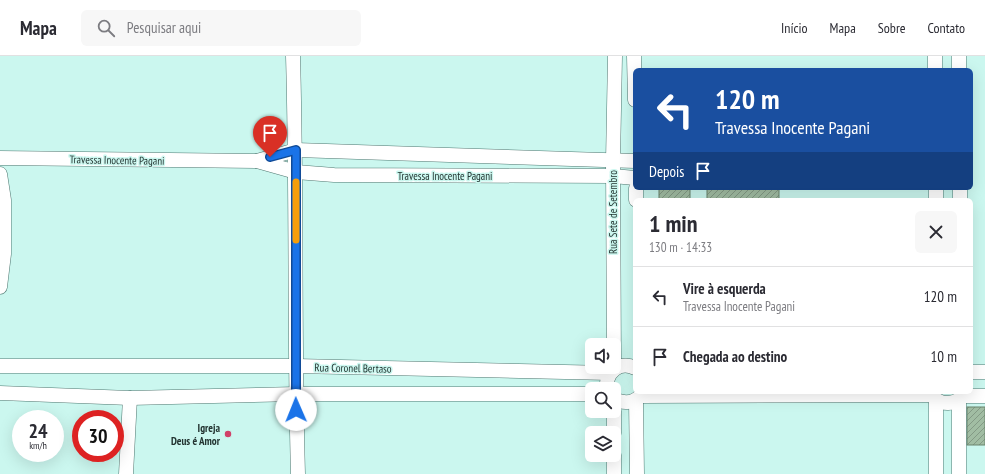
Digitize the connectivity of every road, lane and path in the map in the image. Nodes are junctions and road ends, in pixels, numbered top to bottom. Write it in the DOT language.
graph roads {
  1 [pos="294,56"];
  2 [pos="615,56"];
  3 [pos="634,56"];
  4 [pos="935,56"];
  5 [pos="959,56"];
  6 [pos="634,68"];
  7 [pos="935,68"];
  8 [pos="960,68"];
  9 [pos="296,150"];
  10 [pos="0,158"];
  11 [pos="258,161"];
  12 [pos="613,161"];
  13 [pos="633,161"];
  14 [pos="296,172"];
  15 [pos="0,174"];
  16 [pos="613,176"];
  17 [pos="633,178"];
  18 [pos="0,287"];
  19 [pos="612,338"];
  20 [pos="0,366"];
  21 [pos="296,366"];
  22 [pos="621,367"];
  23 [pos="633,367"];
  24 [pos="585,371"];
  25 [pos="973,372"];
  26 [pos="985,372"];
  27 [pos="0,393"];
  28 [pos="296,394"];
  29 [pos="585,394"];
  30 [pos="640,396"];
  31 [pos="932,396"];
  32 [pos="963,396"];
  33 [pos="985,396"];
  34 [pos="130,398"];
  35 [pos="621,402"];
  36 [pos="614,462"];
  37 [pos="126,474"];
  38 [pos="298,474"];
  39 [pos="614,474"];
  40 [pos="637,474"];
  41 [pos="936,474"];
  42 [pos="959,474"];
  1 -- 9 [label="street"];
  2 -- 12 [label="street, Rua Sete de Setembro"];
  3 -- 6 [label="street"];
  4 -- 7 [label="street"];
  5 -- 8 [label="street"];
  9 -- 11 [label="street, Travessa Inocente Pagani"];
  9 -- 12 [label="street, Travessa Inocente Pagani"];
  9 -- 14 [label="street"];
  10 -- 11 [label="street, Travessa Inocente Pagani"];
  11 -- 14 [label="street, Travessa Inocente Pagani"];
  12 -- 13 [label="street, Travessa Inocente Pagani"];
  12 -- 16 [label="street, Rua Sete de Setembro"];
  14 -- 16 [label="street, Travessa Inocente Pagani"];
  14 -- 21 [label="street"];
  15 -- 18 [label="street"];
  16 -- 17 [label="street, Travessa Inocente Pagani"];
  16 -- 19 [label="street, Rua Sete de Setembro"];
  20 -- 21 [label="street, Rua Coronel Bertaso"];
  21 -- 24 [label="street, Rua Coronel Bertaso"];
  21 -- 28 [label="street"];
  22 -- 23 [label="street, Rua Coronel Bertaso"];
  25 -- 26 [label="street"];
  27 -- 34 [label="street"];
  28 -- 29 [label="street"];
  28 -- 34 [label="street"];
  28 -- 38 [label="street"];
  30 -- 31 [label="street"];
  30 -- 35 [label="street"];
  30 -- 40 [label="street"];
  31 -- 32 [label="street"];
  31 -- 41 [label="street"];
  32 -- 33 [label="street"];
  32 -- 42 [label="street"];
  34 -- 37 [label="street"];
  36 -- 39 [label="street"];
}
